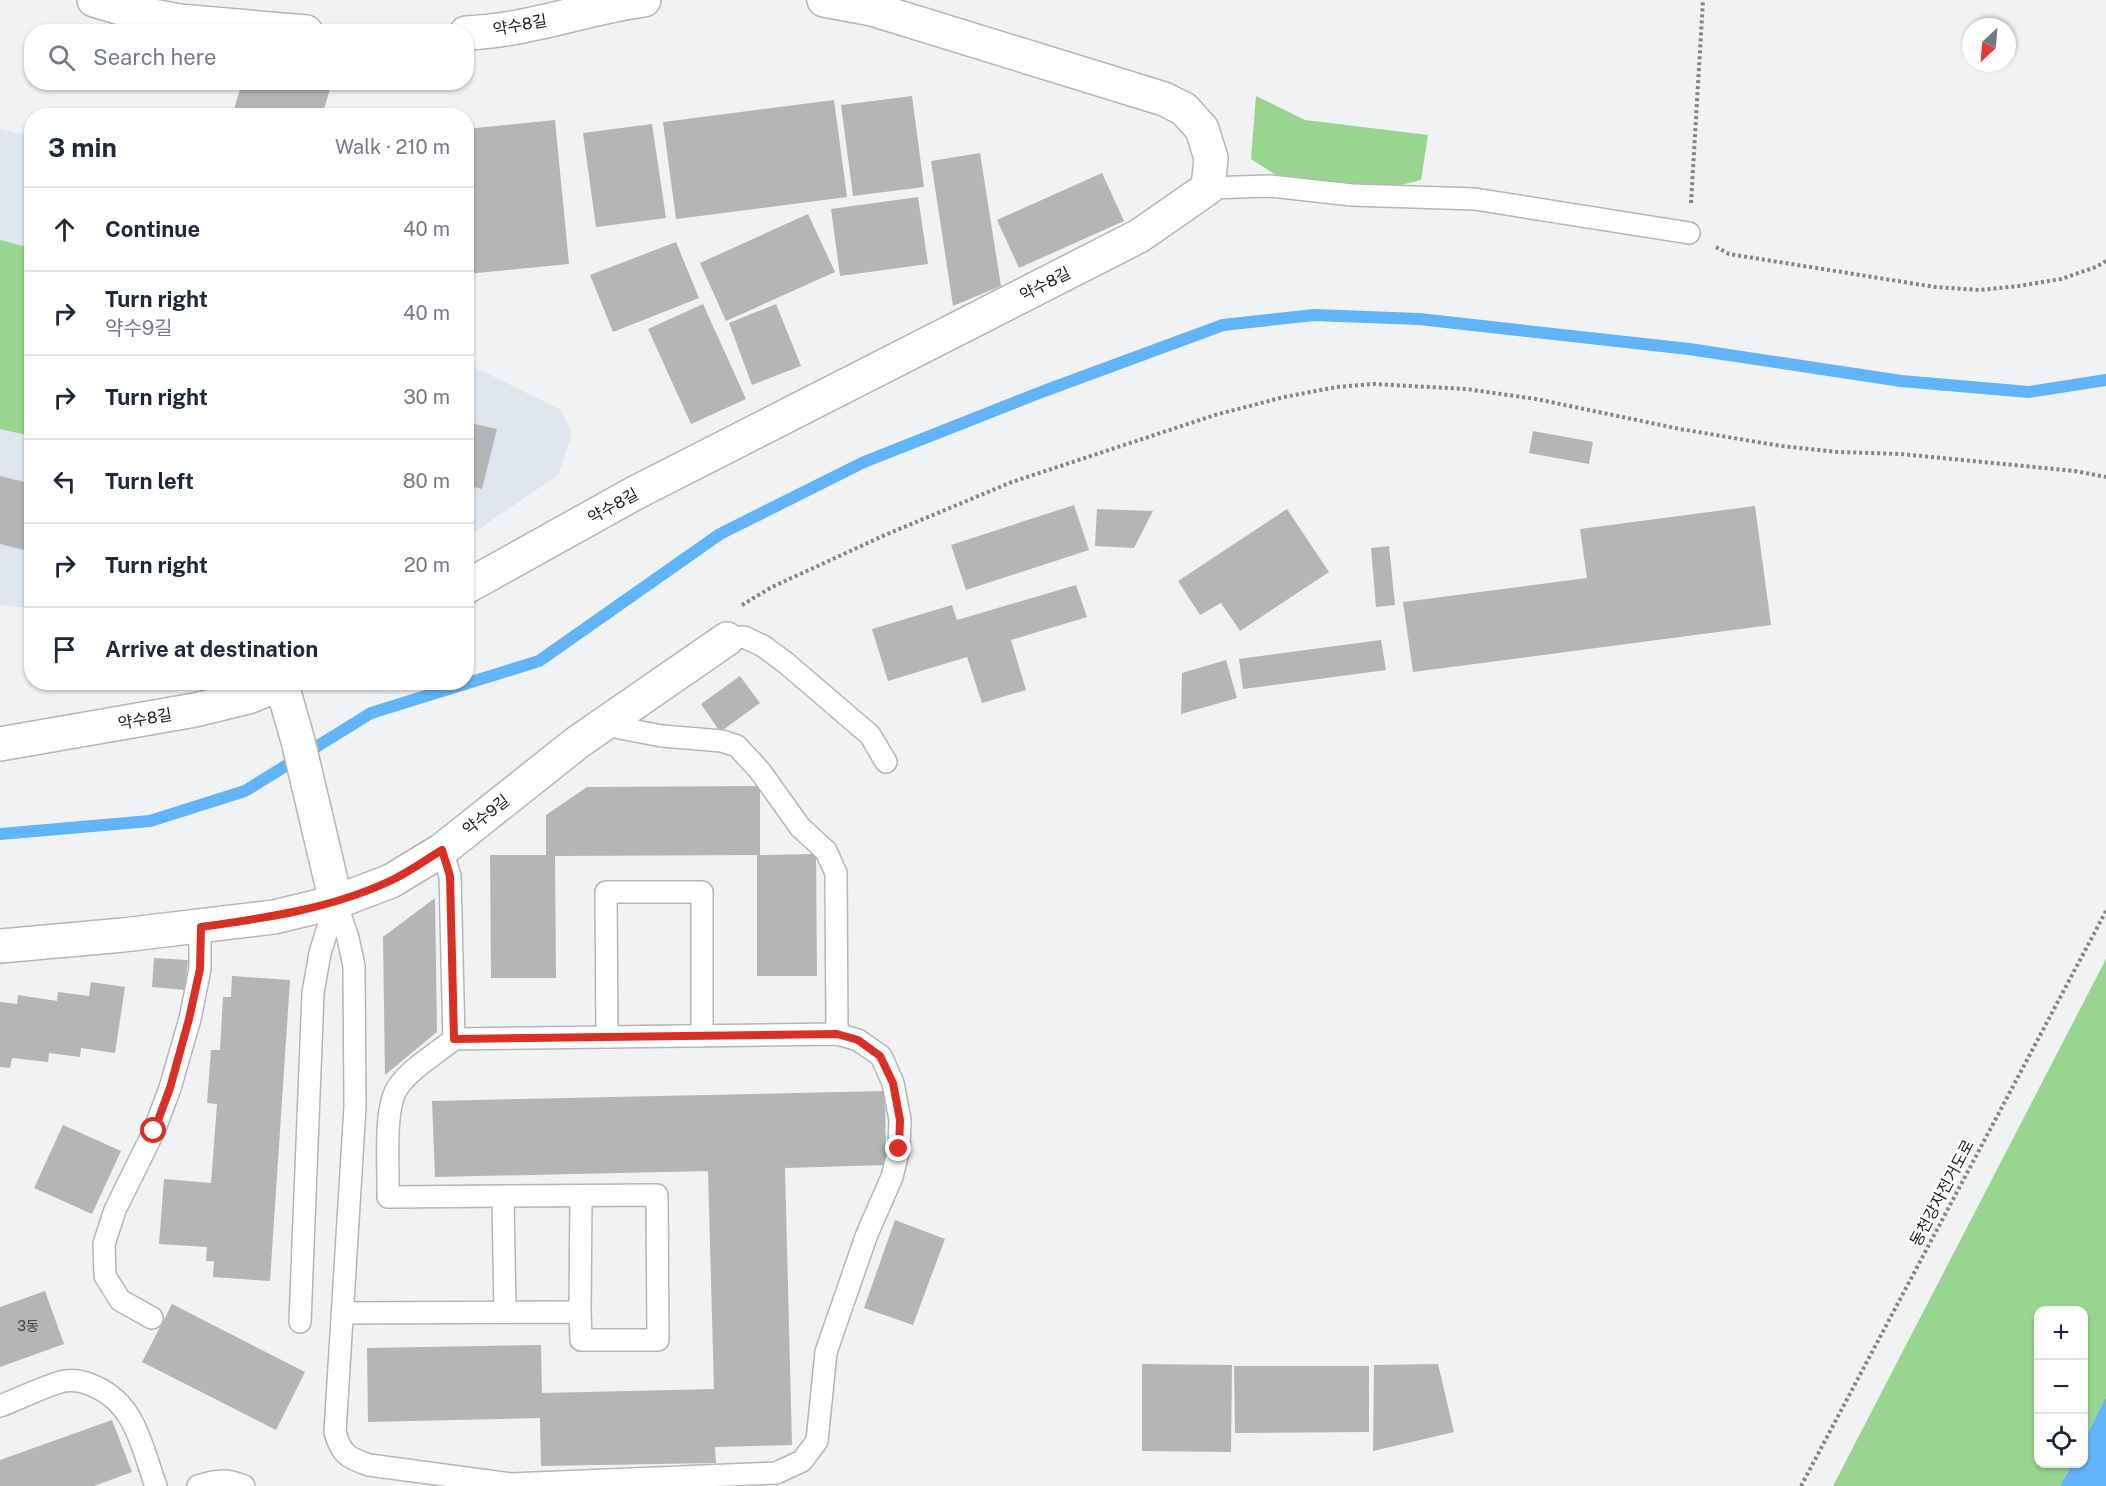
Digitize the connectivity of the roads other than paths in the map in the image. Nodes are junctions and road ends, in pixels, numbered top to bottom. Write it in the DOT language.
graph roads {
  1 [pos="94,0"];
  2 [pos="644,0"];
  3 [pos="824,0"];
  4 [pos="214,24"];
  5 [pos="474,32"];
  6 [pos="1208,188"];
  7 [pos="1689,233"];
  8 [pos="474,583"];
  9 [pos="727,639"];
  10 [pos="267,690"];
  11 [pos="285,690"];
  12 [pos="604,725"];
  13 [pos="0,744"];
  14 [pos="886,762"];
  15 [pos="442,850"];
  16 [pos="336,902"];
  17 [pos="201,927"];
  18 [pos="0,946"];
  19 [pos="837,1034"];
  20 [pos="702,1036"];
  21 [pos="607,1037"];
  22 [pos="454,1039"];
  23 [pos="355,1107"];
  24 [pos="390,1107"];
  25 [pos="581,1196"];
  26 [pos="503,1197"];
  27 [pos="505,1312"];
  28 [pos="580,1312"];
  29 [pos="342,1313"];
  30 [pos="152,1318"];
  31 [pos="300,1322"];
  32 [pos="0,1406"];
  33 [pos="156,1486"];
  34 [pos="198,1486"];
  35 [pos="244,1486"];
  1 -- 4 [label="street"];
  2 -- 5 [label="street, 약수8길"];
  3 -- 6 [label="street"];
  6 -- 7 [label="lane"];
  6 -- 8 [label="street, 약수8길"];
  9 -- 12 [label="street, 약수9길"];
  9 -- 14 [label="lane"];
  10 -- 13 [label="street, 약수8길"];
  11 -- 16 [label="street"];
  12 -- 15 [label="street, 약수9길"];
  12 -- 19 [label="lane"];
  15 -- 16 [label="street, 약수9길"];
  15 -- 22 [label="lane"];
  16 -- 17 [label="street, 약수9길"];
  16 -- 23 [label="lane"];
  16 -- 31 [label="lane"];
  17 -- 18 [label="street, 약수9길"];
  17 -- 30 [label="lane"];
  19 -- 20 [label="lane"];
  19 -- 29 [label="lane"];
  20 -- 21 [label="lane"];
  20 -- 21 [label="lane"];
  21 -- 22 [label="lane"];
  22 -- 24 [label="lane"];
  23 -- 24 [label="lane"];
  23 -- 29 [label="lane"];
  24 -- 26 [label="lane"];
  25 -- 26 [label="lane"];
  25 -- 28 [label="lane"];
  25 -- 28 [label="lane"];
  26 -- 27 [label="lane"];
  27 -- 28 [label="lane"];
  27 -- 29 [label="lane"];
  32 -- 33 [label="lane"];
  34 -- 35 [label="lane"];
}
